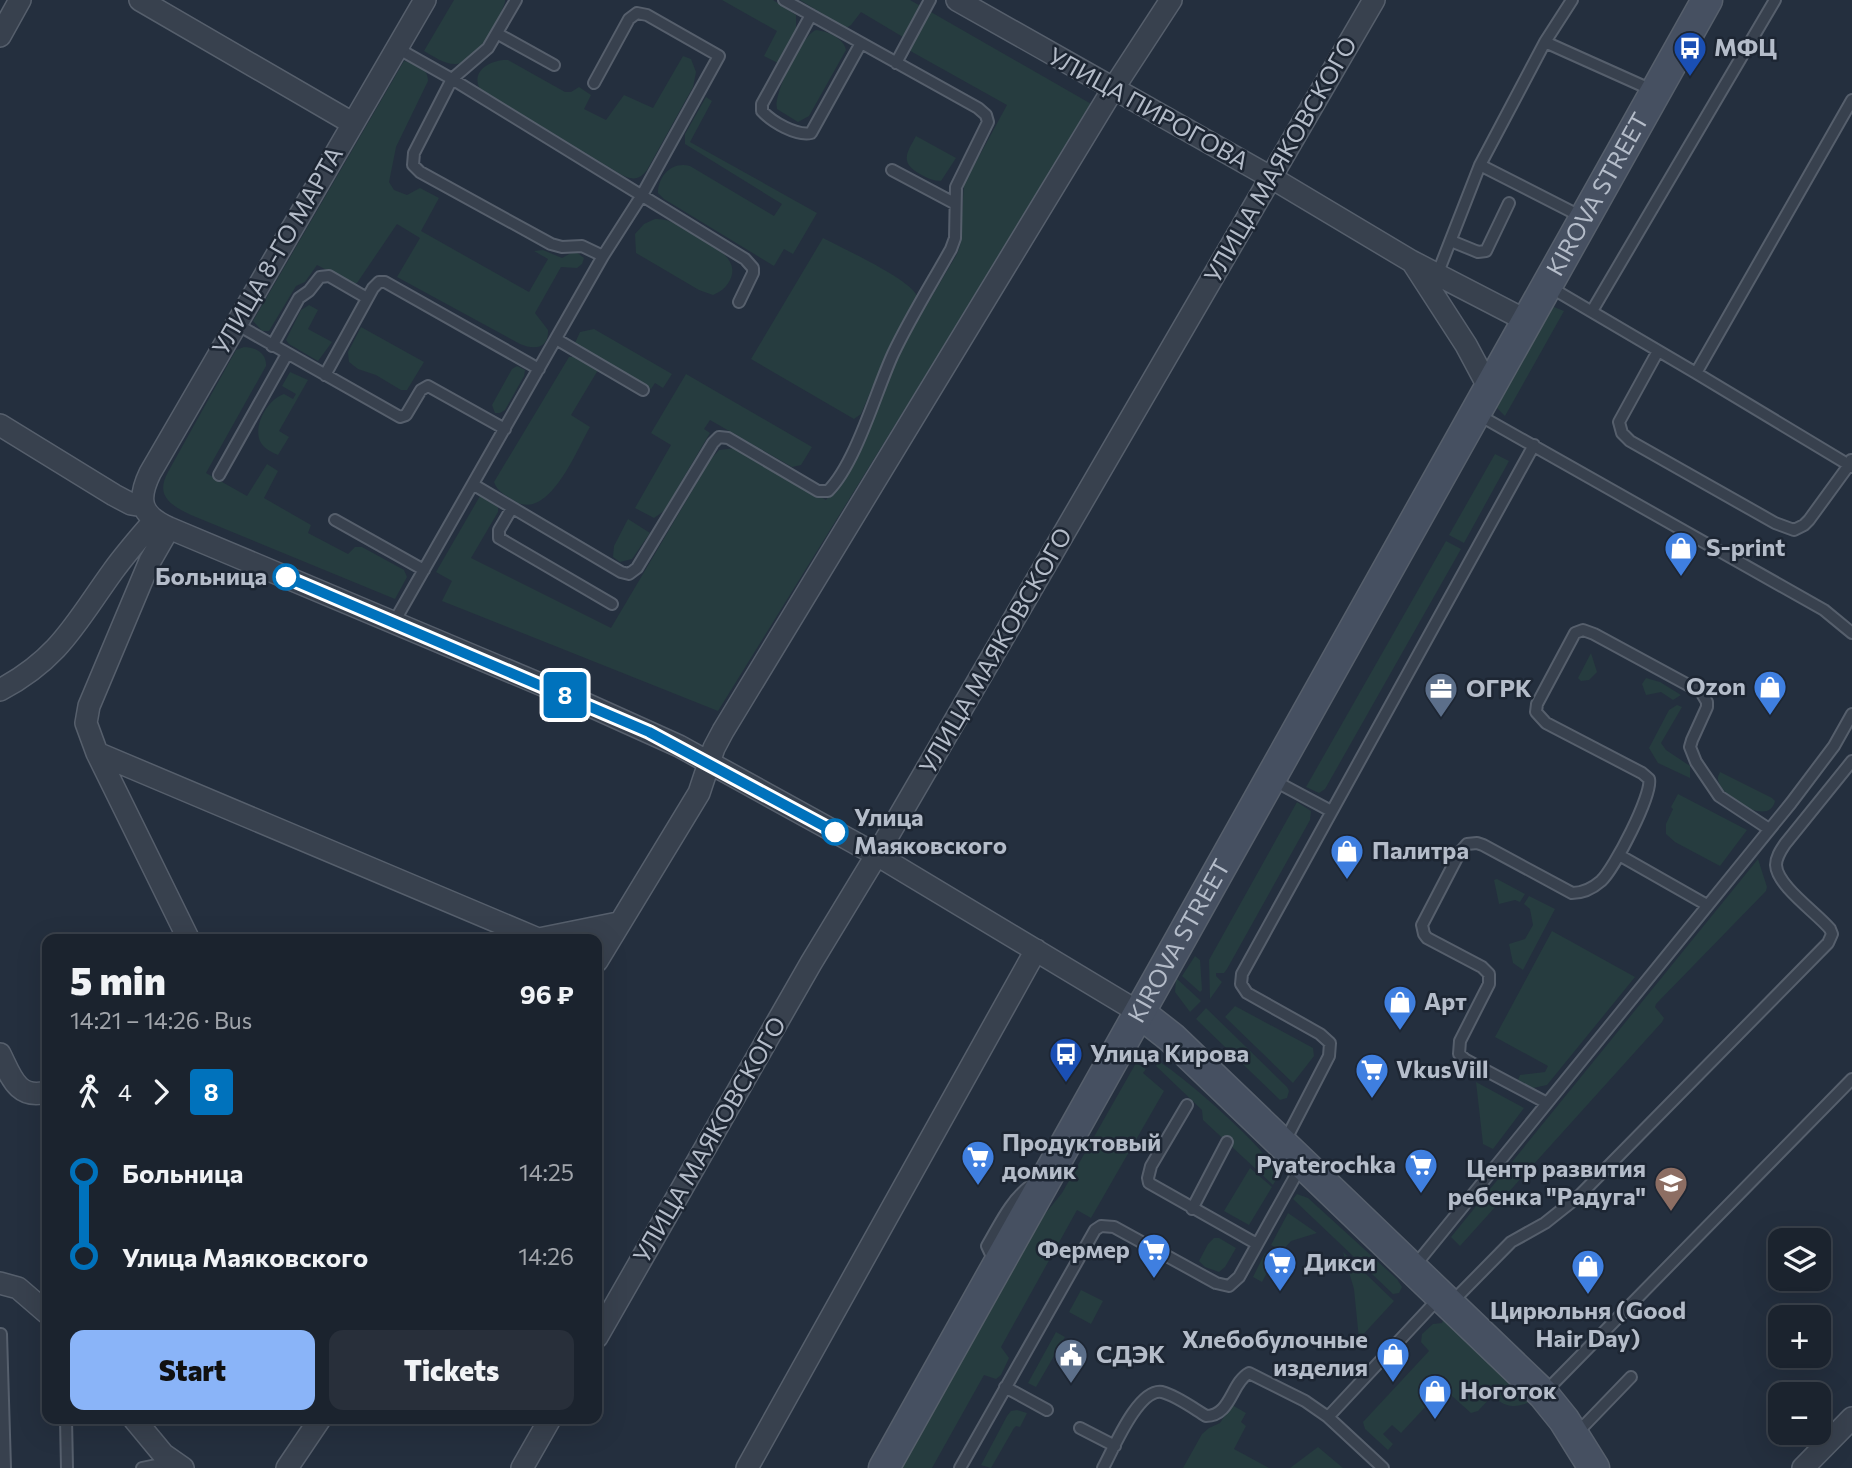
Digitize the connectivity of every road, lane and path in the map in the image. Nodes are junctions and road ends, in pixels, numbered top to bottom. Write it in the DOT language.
graph roads {
  1 [pos="20,0"];
  2 [pos="140,0"];
  3 [pos="425,0"];
  4 [pos="516,0"];
  5 [pos="784,0"];
  6 [pos="930,0"];
  7 [pos="957,0"];
  8 [pos="1171,0"];
  9 [pos="1374,0"];
  10 [pos="1572,0"];
  11 [pos="1707,0"];
  12 [pos="1775,0"];
  13 [pos="811,15"];
  14 [pos="498,34"];
  15 [pos="0,36"];
  16 [pos="1545,42"];
  17 [pos="861,43"];
  18 [pos="397,48"];
  19 [pos="896,63"];
  20 [pos="554,65"];
  21 [pos="452,79"];
  22 [pos="594,83"];
  23 [pos="1113,89"];
  24 [pos="1655,92"];
  25 [pos="1852,100"];
  26 [pos="352,123"];
  27 [pos="1480,165"];
  28 [pos="892,170"];
  29 [pos="1272,178"];
  30 [pos="642,195"];
  31 [pos="954,203"];
  32 [pos="1509,203"];
  33 [pos="1584,219"];
  34 [pos="1451,241"];
  35 [pos="603,256"];
  36 [pos="1412,261"];
  37 [pos="1437,275"];
  38 [pos="1547,286"];
  39 [pos="367,298"];
  40 [pos="739,302"];
  41 [pos="1592,311"];
  42 [pos="1527,321"];
  43 [pos="236,324"];
  44 [pos="556,339"];
  45 [pos="272,345"];
  46 [pos="1658,351"];
  47 [pos="287,354"];
  48 [pos="539,369"];
  49 [pos="1696,373"];
  50 [pos="325,375"];
  51 [pos="643,390"];
  52 [pos="1482,400"];
  53 [pos="0,425"];
  54 [pos="505,429"];
  55 [pos="1534,445"];
  56 [pos="1851,463"];
  57 [pos="219,475"];
  58 [pos="474,485"];
  59 [pos="512,508"];
  60 [pos="155,518"];
  61 [pos="335,520"];
  62 [pos="424,570"];
  63 [pos="612,604"];
  64 [pos="1852,615"];
  65 [pos="394,622"];
  66 [pos="1840,622"];
  67 [pos="1852,633"];
  68 [pos="0,690"];
  69 [pos="1852,714"];
  70 [pos="97,753"];
  71 [pos="1852,761"];
  72 [pos="709,763"];
  73 [pos="1269,778"];
  74 [pos="1331,811"];
  75 [pos="1769,829"];
  76 [pos="877,855"];
  77 [pos="1619,855"];
  78 [pos="1707,905"];
  79 [pos="618,923"];
  80 [pos="186,934"];
  81 [pos="524,934"];
  82 [pos="562,934"];
  83 [pos="1036,950"];
  84 [pos="602,952"];
  85 [pos="1140,1013"];
  86 [pos="0,1054"];
  87 [pos="1852,1079"];
  88 [pos="42,1093"];
  89 [pos="1547,1103"];
  90 [pos="1186,1105"];
  91 [pos="1227,1142"];
  92 [pos="1292,1155"];
  93 [pos="1192,1209"];
  94 [pos="1257,1244"];
  95 [pos="1412,1269"];
  96 [pos="0,1283"];
  97 [pos="1445,1300"];
  98 [pos="42,1308"];
  99 [pos="602,1328"];
  100 [pos="1,1334"];
  101 [pos="1631,1377"];
  102 [pos="1005,1387"];
  103 [pos="1543,1395"];
  104 [pos="1047,1410"];
  105 [pos="1328,1417"];
  106 [pos="1852,1418"];
  107 [pos="66,1424"];
  108 [pos="139,1424"];
  109 [pos="317,1424"];
  110 [pos="547,1424"];
  111 [pos="1080,1428"];
  112 [pos="1574,1436"];
  113 [pos="1115,1447"];
  114 [pos="177,1465"];
  115 [pos="5,1468"];
  116 [pos="67,1468"];
  117 [pos="142,1468"];
  118 [pos="287,1468"];
  119 [pos="522,1468"];
  120 [pos="747,1468"];
  121 [pos="884,1468"];
  122 [pos="960,1468"];
  123 [pos="1103,1468"];
  124 [pos="1383,1468"];
  125 [pos="1594,1468"];
  126 [pos="1803,1468"];
  1 -- 15 [label="street"];
  2 -- 26 [label="street"];
  3 -- 18 [label="street, УЛИЦА 8-ГО МАРТА"];
  4 -- 14 [label="lane"];
  5 -- 13 [label="lane"];
  6 -- 19 [label="lane"];
  7 -- 23 [label="street, УЛИЦА ПИРОГОВА"];
  8 -- 23 [label="street"];
  9 -- 29 [label="street, УЛИЦА МАЯКОВСКОГО"];
  10 -- 16 [label="lane"];
  11 -- 24 [label="street, KIROVA STREET"];
  12 -- 41 [label="lane"];
  13 -- 17 [label="lane"];
  13 -- 17 [label="lane"];
  14 -- 20 [label="lane"];
  14 -- 21 [label="lane"];
  16 -- 24 [label="lane"];
  16 -- 27 [label="lane"];
  17 -- 19 [label="lane"];
  18 -- 21 [label="lane"];
  18 -- 26 [label="street, УЛИЦА 8-ГО МАРТА"];
  19 -- 31 [label="lane"];
  21 -- 30 [label="lane"];
  21 -- 35 [label="lane"];
  22 -- 30 [label="lane"];
  23 -- 29 [label="street, УЛИЦА ПИРОГОВА"];
  23 -- 72 [label="street"];
  24 -- 33 [label="street, KIROVA STREET"];
  25 -- 49 [label="lane"];
  26 -- 43 [label="street, УЛИЦА 8-ГО МАРТА"];
  27 -- 33 [label="lane"];
  27 -- 34 [label="lane"];
  28 -- 31 [label="lane"];
  29 -- 36 [label="street, УЛИЦА ПИРОГОВА"];
  29 -- 76 [label="street, УЛИЦА МАЯКОВСКОГО"];
  30 -- 35 [label="lane"];
  30 -- 40 [label="lane"];
  31 -- 59 [label="lane"];
  32 -- 34 [label="lane"];
  33 -- 38 [label="street, KIROVA STREET"];
  34 -- 37 [label="lane"];
  35 -- 44 [label="lane"];
  36 -- 37 [label="street, УЛИЦА ПИРОГОВА"];
  36 -- 52 [label="street, УЛИЦА ПИРОГОВА"];
  37 -- 42 [label="street, УЛИЦА ПИРОГОВА"];
  38 -- 41 [label="lane"];
  38 -- 42 [label="street, KIROVA STREET"];
  39 -- 45 [label="lane"];
  39 -- 48 [label="lane"];
  39 -- 50 [label="lane"];
  41 -- 46 [label="lane"];
  42 -- 52 [label="street, KIROVA STREET"];
  43 -- 45 [label="lane"];
  43 -- 60 [label="street, УЛИЦА 8-ГО МАРТА"];
  44 -- 48 [label="lane"];
  44 -- 51 [label="lane"];
  45 -- 47 [label="lane"];
  46 -- 49 [label="lane"];
  46 -- 56 [label="lane"];
  47 -- 50 [label="lane"];
  47 -- 57 [label="lane"];
  48 -- 54 [label="lane"];
  49 -- 56 [label="lane"];
  50 -- 54 [label="lane"];
  52 -- 55 [label="lane"];
  52 -- 73 [label="street, KIROVA STREET"];
  53 -- 60 [label="street"];
  54 -- 58 [label="lane"];
  55 -- 66 [label="lane"];
  55 -- 74 [label="lane"];
  58 -- 59 [label="lane"];
  58 -- 62 [label="lane"];
  59 -- 63 [label="lane"];
  60 -- 65 [label="street"];
  60 -- 68 [label="street"];
  60 -- 70 [label="street"];
  61 -- 62 [label="lane"];
  62 -- 65 [label="lane"];
  64 -- 66 [label="lane"];
  65 -- 72 [label="street"];
  66 -- 67 [label="lane"];
  69 -- 75 [label="lane"];
  70 -- 80 [label="street"];
  70 -- 81 [label="street"];
  71 -- 97 [label="lane"];
  72 -- 76 [label="street"];
  72 -- 79 [label="street"];
  73 -- 74 [label="lane"];
  73 -- 85 [label="street, KIROVA STREET"];
  74 -- 92 [label="lane"];
  75 -- 77 [label="lane"];
  75 -- 78 [label="lane"];
  76 -- 83 [label="street"];
  76 -- 99 [label="street, УЛИЦА МАЯКОВСКОГО"];
  77 -- 78 [label="lane"];
  77 -- 89 [label="lane"];
  78 -- 89 [label="lane"];
  79 -- 82 [label="street"];
  79 -- 84 [label="street"];
  83 -- 85 [label="street"];
  83 -- 120 [label="street"];
  85 -- 92 [label="street"];
  85 -- 121 [label="street, KIROVA STREET"];
  86 -- 88 [label="street"];
  87 -- 103 [label="lane"];
  89 -- 95 [label="lane"];
  90 -- 93 [label="lane"];
  91 -- 93 [label="lane"];
  92 -- 94 [label="lane"];
  92 -- 95 [label="street"];
  93 -- 94 [label="lane"];
  94 -- 102 [label="lane"];
  95 -- 97 [label="street"];
  96 -- 98 [label="street"];
  97 -- 103 [label="street"];
  97 -- 105 [label="lane"];
  100 -- 115 [label="lane"];
  101 -- 112 [label="lane"];
  102 -- 104 [label="lane"];
  102 -- 122 [label="lane"];
  103 -- 112 [label="street"];
  105 -- 113 [label="lane"];
  105 -- 124 [label="lane"];
  106 -- 126 [label="street"];
  107 -- 116 [label="lane"];
  108 -- 114 [label="street"];
  109 -- 118 [label="street"];
  110 -- 119 [label="street"];
  111 -- 113 [label="lane"];
  112 -- 125 [label="street"];
  113 -- 123 [label="lane"];
  114 -- 117 [label="lane"];
}
